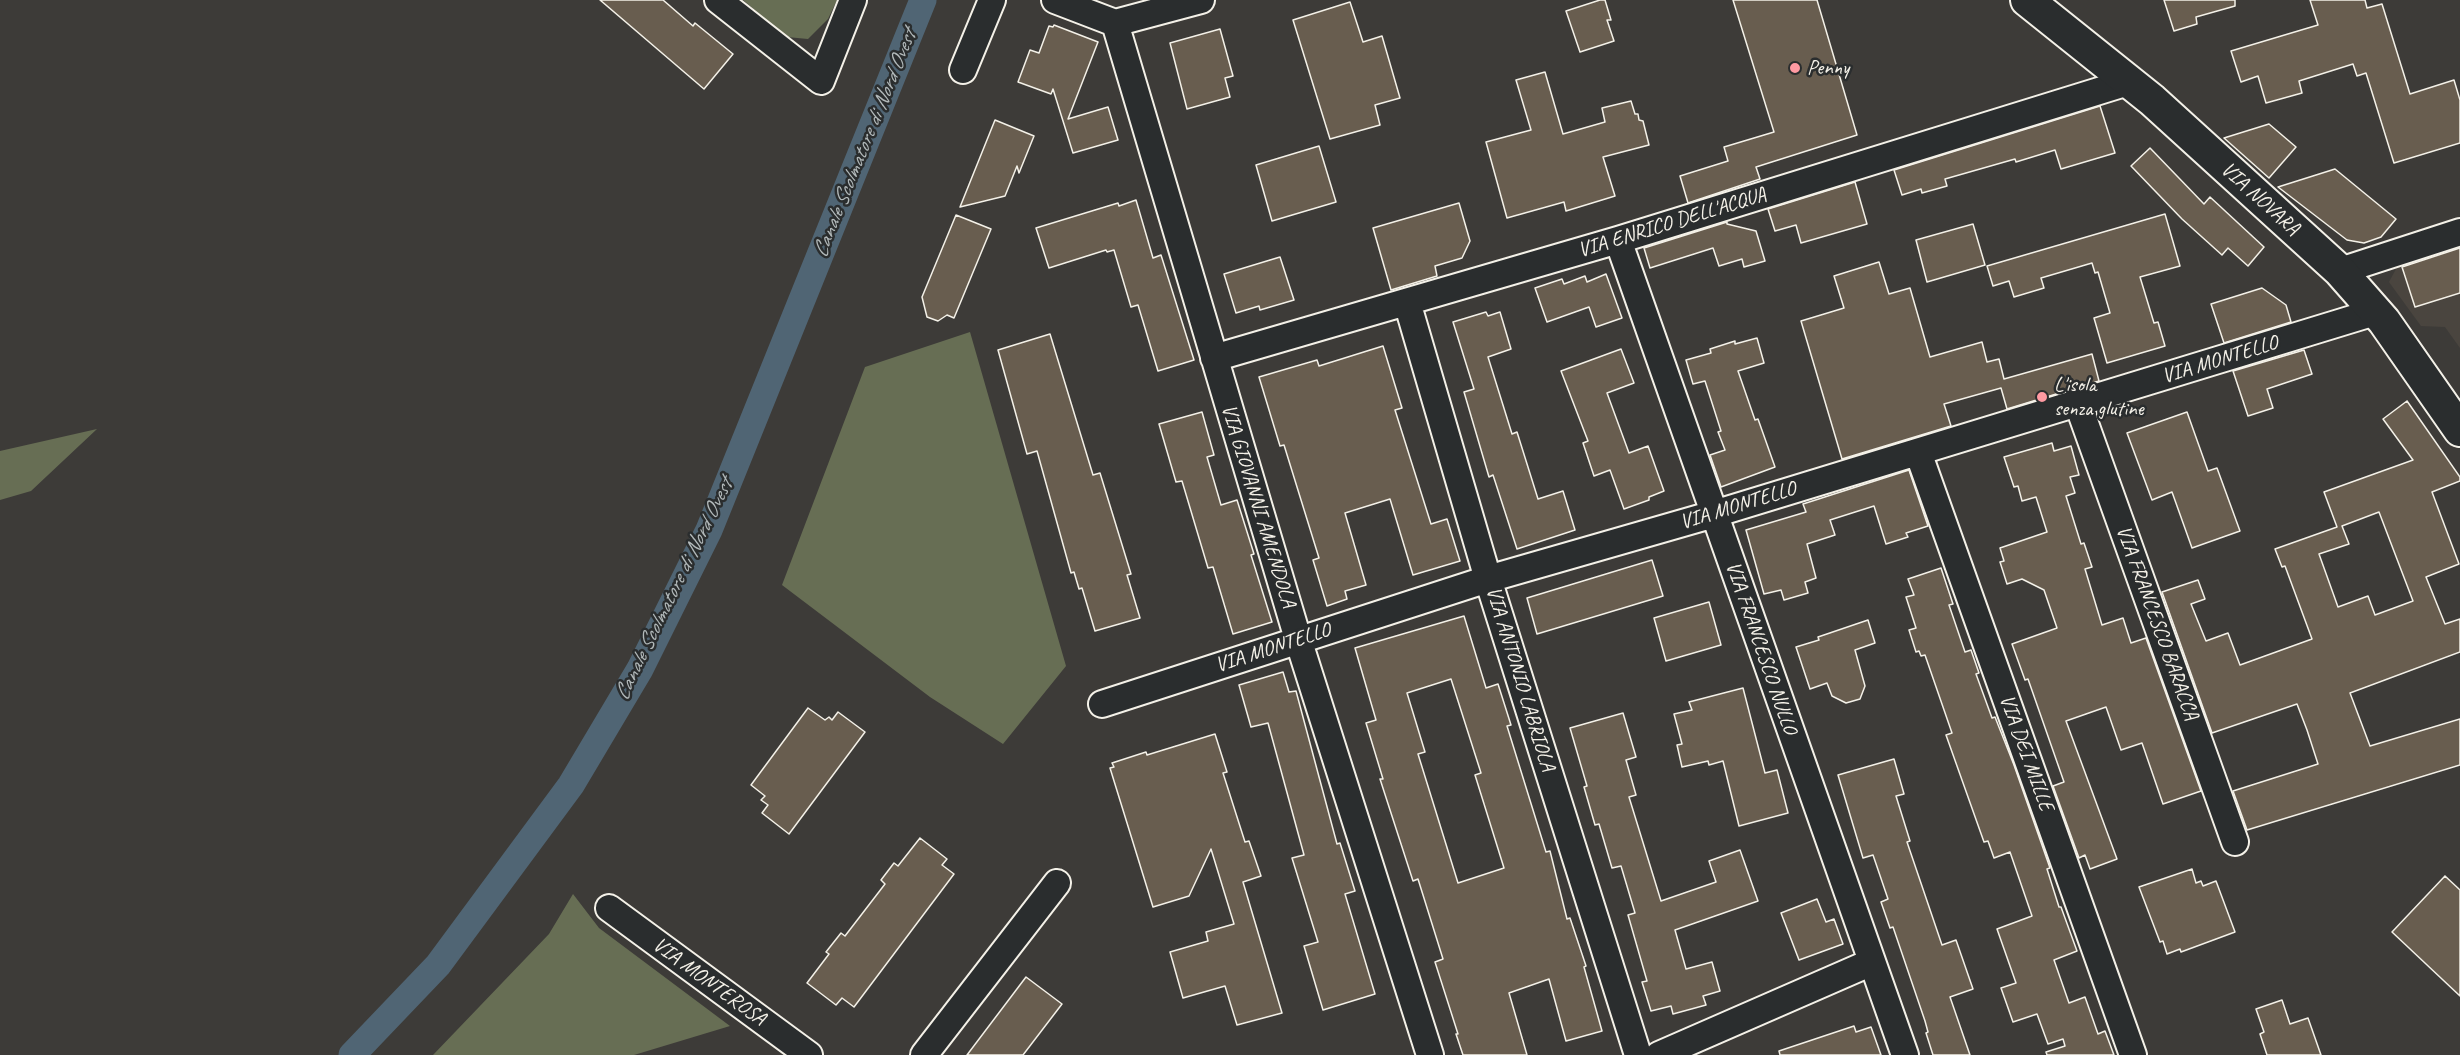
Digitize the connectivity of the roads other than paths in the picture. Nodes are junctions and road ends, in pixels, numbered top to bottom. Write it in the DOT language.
graph roads {
  1 [pos="718,0"];
  2 [pos="853,0"];
  3 [pos="992,0"];
  4 [pos="1054,0"];
  5 [pos="1201,0"];
  6 [pos="2027,0"];
  7 [pos="1115,23"];
  8 [pos="963,70"];
  9 [pos="2128,82"];
  10 [pos="2460,232"];
  11 [pos="1618,240"];
  12 [pos="2340,271"];
  13 [pos="1407,302"];
  14 [pos="2375,312"];
  15 [pos="1214,358"];
  16 [pos="2078,404"];
  17 [pos="2460,430"];
  18 [pos="1918,452"];
  19 [pos="1714,514"];
  20 [pos="1488,579"];
  21 [pos="1298,639"];
  22 [pos="1102,704"];
  23 [pos="2235,842"];
  24 [pos="1057,883"];
  25 [pos="609,908"];
  26 [pos="1872,962"];
  27 [pos="809,1055"];
  28 [pos="924,1055"];
  29 [pos="1430,1055"];
  30 [pos="1638,1055"];
  31 [pos="1659,1055"];
  32 [pos="1905,1055"];
  33 [pos="2133,1055"];
  1 -- 2 [label="street"];
  3 -- 8 [label="street"];
  4 -- 7 [label="street"];
  5 -- 7 [label="street"];
  6 -- 9 [label="street, VIA NOVARA"];
  7 -- 15 [label="street, VIA GIOVANNI AMENDOLA"];
  9 -- 11 [label="street, VIA ENRICO DELL'ACQUA"];
  9 -- 12 [label="street, VIA NOVARA"];
  10 -- 12 [label="street"];
  11 -- 13 [label="street, VIA ENRICO DELL'ACQUA"];
  11 -- 19 [label="street, VIA FRANCESCO NULLO"];
  12 -- 14 [label="street, VIA NOVARA"];
  13 -- 15 [label="street, VIA ENRICO DELL'ACQUA"];
  13 -- 20 [label="street, VIA ANTONIO LABRIOLA"];
  14 -- 16 [label="street, VIA MONTELLO"];
  14 -- 17 [label="street, VIA NOVARA"];
  15 -- 21 [label="street, VIA GIOVANNI AMENDOLA"];
  16 -- 18 [label="street, VIA MONTELLO"];
  16 -- 23 [label="street, VIA FRANCESCO BARACCA"];
  18 -- 19 [label="street, VIA MONTELLO"];
  18 -- 33 [label="street, VIA DEI MILLE"];
  19 -- 20 [label="street, VIA MONTELLO"];
  19 -- 26 [label="street, VIA FRANCESCO NULLO"];
  20 -- 21 [label="street, VIA MONTELLO"];
  20 -- 30 [label="street, VIA ANTONIO LABRIOLA"];
  21 -- 22 [label="street, VIA MONTELLO"];
  21 -- 29 [label="street, VIA GIOVANNI AMENDOLA"];
  24 -- 28 [label="street"];
  25 -- 27 [label="street, VIA MONTEROSA"];
  26 -- 31 [label="street"];
  26 -- 32 [label="street, VIA FRANCESCO NULLO"];
}
